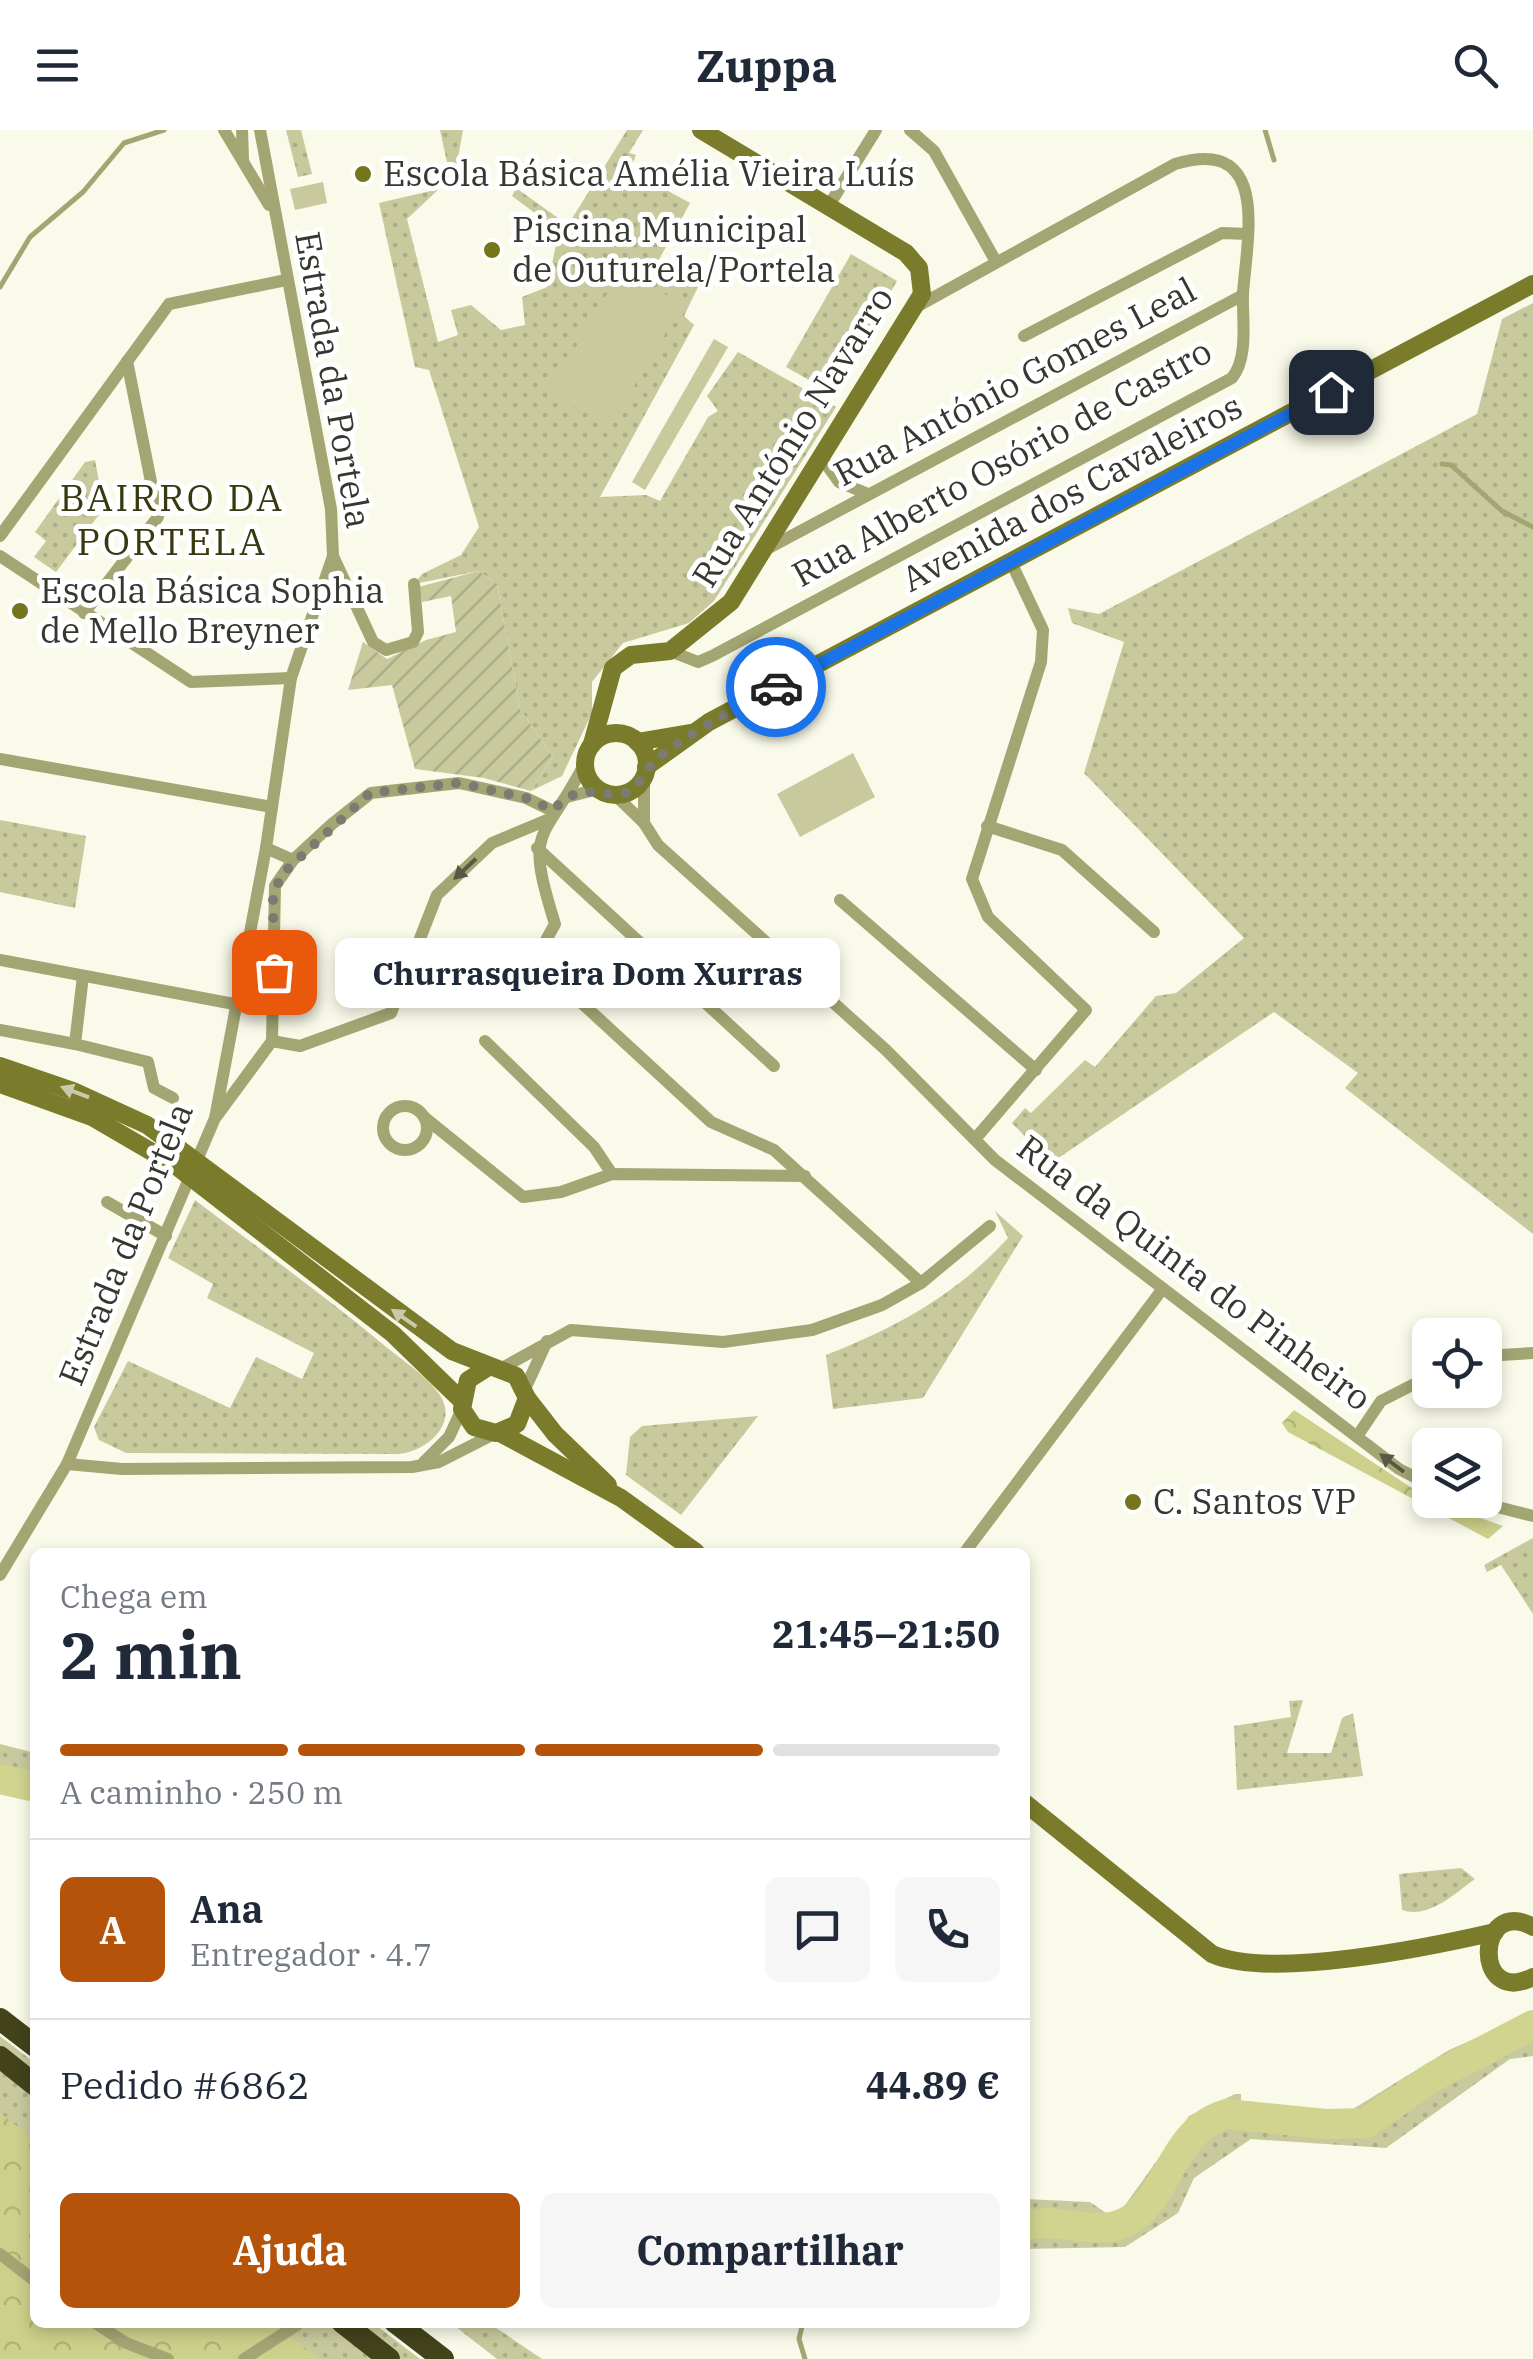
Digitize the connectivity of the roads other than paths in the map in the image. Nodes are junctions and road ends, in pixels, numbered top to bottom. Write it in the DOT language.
graph roads {
  1 [pos="224,130"];
  2 [pos="242,130"];
  3 [pos="260,130"];
  4 [pos="701,130"];
  5 [pos="876,130"];
  6 [pos="910,130"];
  7 [pos="243,162"];
  8 [pos="828,206"];
  9 [pos="273,212"];
  10 [pos="1248,234"];
  11 [pos="995,260"];
  12 [pos="286,280"];
  13 [pos="1533,284"];
  14 [pos="1243,295"];
  15 [pos="918,306"];
  16 [pos="1024,336"];
  17 [pos="127,361"];
  18 [pos="822,458"];
  19 [pos="868,494"];
  20 [pos="0,536"];
  21 [pos="762,552"];
  22 [pos="0,556"];
  23 [pos="333,556"];
  24 [pos="1011,562"];
  25 [pos="414,584"];
  26 [pos="84,613"];
  27 [pos="670,652"];
  28 [pos="291,678"];
  29 [pos="605,708"];
  30 [pos="696,732"];
  31 [pos="628,738"];
  32 [pos="592,744"];
  33 [pos="0,759"];
  34 [pos="585,763"];
  35 [pos="645,772"];
  36 [pos="606,792"];
  37 [pos="566,797"];
  38 [pos="272,807"];
  39 [pos="550,815"];
  40 [pos="644,824"];
  41 [pos="987,826"];
  42 [pos="536,847"];
  43 [pos="266,848"];
  44 [pos="292,860"];
  45 [pos="840,900"];
  46 [pos="1154,932"];
  47 [pos="0,960"];
  48 [pos="83,976"];
  49 [pos="234,1004"];
  50 [pos="0,1030"];
  51 [pos="272,1041"];
  52 [pos="485,1041"];
  53 [pos="75,1044"];
  54 [pos="0,1066"];
  55 [pos="774,1066"];
  56 [pos="1036,1070"];
  57 [pos="0,1084"];
  58 [pos="173,1098"];
  59 [pos="424,1116"];
  60 [pos="215,1118"];
  61 [pos="142,1133"];
  62 [pos="974,1139"];
  63 [pos="612,1174"];
  64 [pos="806,1176"];
  65 [pos="234,1200"];
  66 [pos="107,1202"];
  67 [pos="990,1226"];
  68 [pos="166,1236"];
  69 [pos="921,1283"];
  70 [pos="1161,1291"];
  71 [pos="548,1340"];
  72 [pos="1533,1353"];
  73 [pos="1502,1355"];
  74 [pos="494,1368"];
  75 [pos="1412,1385"];
  76 [pos="526,1394"];
  77 [pos="461,1405"];
  78 [pos="498,1433"];
  79 [pos="1358,1435"];
  80 [pos="67,1464"];
  81 [pos="412,1467"];
  82 [pos="1412,1476"];
  83 [pos="621,1498"];
  84 [pos="1502,1508"];
  85 [pos="1533,1516"];
  86 [pos="690,1548"];
  87 [pos="968,1548"];
  88 [pos="0,1575"];
  89 [pos="1030,1807"];
  90 [pos="1533,1908"];
  91 [pos="1514,1922"];
  92 [pos="1533,1928"];
  93 [pos="1495,1932"];
  94 [pos="1444,1944"];
  95 [pos="1488,1962"];
  96 [pos="1530,1981"];
  97 [pos="0,2019"];
  98 [pos="30,2042"];
  99 [pos="0,2058"];
  100 [pos="30,2081"];
  101 [pos="0,2254"];
  102 [pos="30,2276"];
  103 [pos="103,2328"];
  104 [pos="291,2328"];
  105 [pos="350,2328"];
  106 [pos="403,2328"];
  107 [pos="168,2359"];
  108 [pos="244,2359"];
  109 [pos="389,2359"];
  110 [pos="443,2359"];
  1 -- 7 [label="street"];
  2 -- 7 [label="street"];
  3 -- 9 [label="street, Estrada da Portela"];
  4 -- 8 [label="street, Rua António Navarro"];
  5 -- 8 [label="street"];
  6 -- 11 [label="street"];
  7 -- 9 [label="street"];
  8 -- 15 [label="street, Rua António Navarro"];
  9 -- 12 [label="street, Estrada da Portela"];
  10 -- 11 [label="street, Rua Alberto Osório de Castro"];
  10 -- 14 [label="street, Rua Alberto Osório de Castro"];
  10 -- 16 [label="street"];
  11 -- 15 [label="street, Rua Alberto Osório de Castro"];
  12 -- 17 [label="street"];
  12 -- 23 [label="street, Estrada da Portela"];
  13 -- 24 [label="street, Avenida dos Cavaleiros"];
  14 -- 19 [label="street, Rua António Gomes Leal"];
  14 -- 27 [label="street, Rua Alberto Osório de Castro"];
  15 -- 18 [label="street, Rua António Navarro"];
  17 -- 20 [label="street"];
  17 -- 26 [label="street"];
  18 -- 19 [label="street"];
  18 -- 21 [label="street, Rua António Navarro"];
  19 -- 21 [label="street, Rua António Gomes Leal"];
  21 -- 27 [label="street, Rua António Navarro"];
  22 -- 26 [label="street"];
  23 -- 25 [label="street"];
  23 -- 28 [label="street, Estrada da Portela"];
  24 -- 30 [label="street, Avenida dos Cavaleiros"];
  24 -- 41 [label="street"];
  26 -- 28 [label="street"];
  27 -- 29 [label="street, Rua António Navarro"];
  28 -- 38 [label="street, Estrada da Portela"];
  29 -- 31 [label="street"];
  29 -- 32 [label="street, Rua António Navarro"];
  30 -- 31 [label="street, Avenida dos Cavaleiros"];
  30 -- 35 [label="street, Avenida dos Cavaleiros"];
  31 -- 32 [label="street"];
  31 -- 35 [label="street"];
  32 -- 34 [label="street"];
  33 -- 38 [label="street"];
  34 -- 36 [label="street"];
  34 -- 37 [label="street"];
  35 -- 36 [label="street"];
  35 -- 40 [label="street"];
  36 -- 37 [label="street"];
  36 -- 40 [label="street, Rua da Quinta do Pinheiro"];
  37 -- 39 [label="street"];
  38 -- 43 [label="street, Estrada da Portela"];
  39 -- 42 [label="street"];
  39 -- 44 [label="street"];
  39 -- 51 [label="street, one-way"];
  40 -- 62 [label="street, Rua da Quinta do Pinheiro"];
  41 -- 46 [label="street"];
  41 -- 56 [label="street"];
  42 -- 55 [label="street"];
  42 -- 64 [label="street"];
  43 -- 44 [label="street"];
  43 -- 49 [label="street, Estrada da Portela"];
  44 -- 51 [label="street"];
  45 -- 56 [label="street"];
  47 -- 48 [label="street"];
  48 -- 49 [label="street"];
  48 -- 53 [label="street"];
  49 -- 60 [label="street, Estrada da Portela"];
  50 -- 53 [label="street"];
  51 -- 60 [label="street"];
  52 -- 63 [label="street"];
  53 -- 58 [label="street"];
  61 -- 54 [label="street, one-way"];
  56 -- 62 [label="street"];
  57 -- 61 [label="street"];
  59 -- 63 [label="street"];
  60 -- 68 [label="street, Estrada da Portela"];
  61 -- 65 [label="street"];
  62 -- 70 [label="street, Rua da Quinta do Pinheiro"];
  63 -- 64 [label="street"];
  64 -- 69 [label="street"];
  74 -- 65 [label="street, one-way"];
  65 -- 77 [label="street"];
  66 -- 68 [label="street"];
  67 -- 69 [label="street"];
  68 -- 80 [label="street, Estrada da Portela"];
  69 -- 71 [label="street"];
  70 -- 79 [label="street, Rua da Quinta do Pinheiro"];
  70 -- 87 [label="street"];
  71 -- 74 [label="street"];
  71 -- 76 [label="street"];
  72 -- 73 [label="street"];
  74 -- 76 [label="street"];
  74 -- 77 [label="street"];
  75 -- 79 [label="street"];
  76 -- 78 [label="street"];
  76 -- 83 [label="street"];
  77 -- 78 [label="street"];
  77 -- 81 [label="street"];
  78 -- 81 [label="street"];
  78 -- 83 [label="street"];
  82 -- 79 [label="street, Rua da Quinta do Pinheiro, one-way"];
  80 -- 81 [label="street"];
  80 -- 88 [label="street, Estrada da Portela"];
  83 -- 86 [label="street"];
  84 -- 85 [label="street"];
  89 -- 94 [label="street"];
  90 -- 91 [label="street"];
  91 -- 92 [label="street"];
  91 -- 93 [label="street"];
  93 -- 94 [label="street"];
  93 -- 95 [label="street"];
  94 -- 95 [label="street"];
  95 -- 96 [label="street"];
  97 -- 98 [label="highway"];
  99 -- 100 [label="highway"];
  101 -- 102 [label="street"];
  103 -- 107 [label="street"];
  104 -- 108 [label="street"];
  105 -- 109 [label="highway"];
  106 -- 110 [label="highway"];
}
